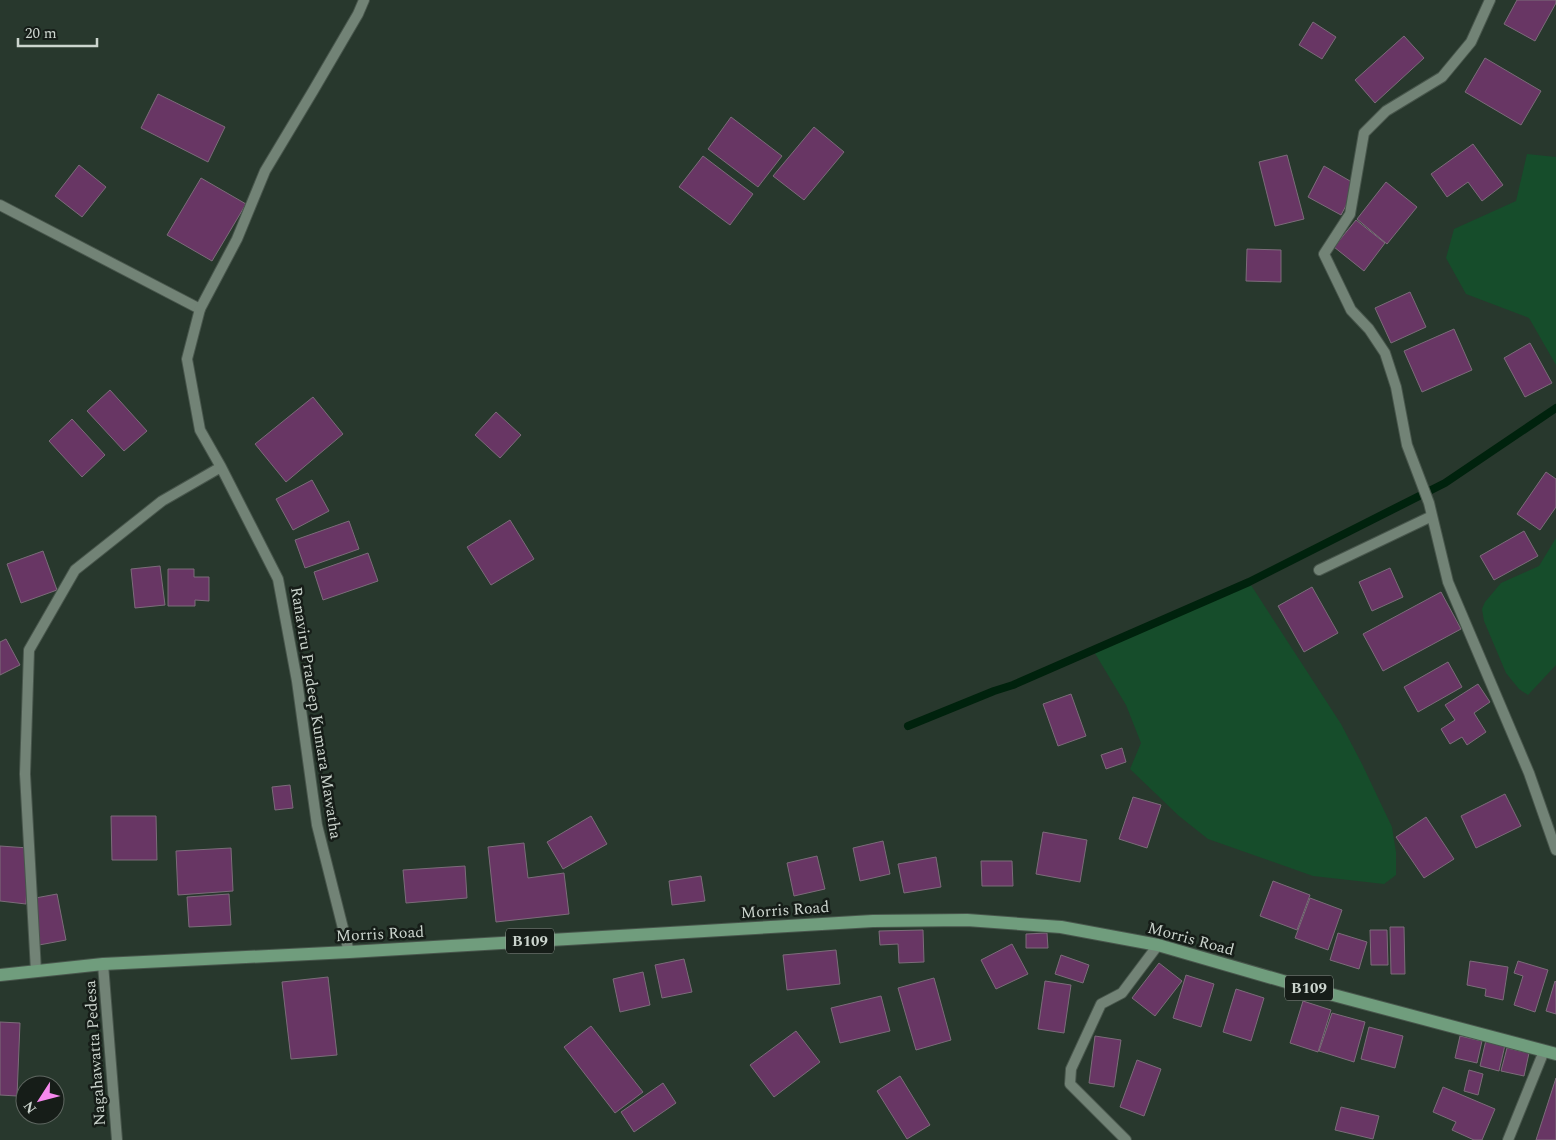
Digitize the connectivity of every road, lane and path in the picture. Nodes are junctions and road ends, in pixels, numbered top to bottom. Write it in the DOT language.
graph roads {
  1 [pos="364,0"];
  2 [pos="1490,0"];
  3 [pos="0,204"];
  4 [pos="200,309"];
  5 [pos="221,467"];
  6 [pos="1432,516"];
  7 [pos="1319,570"];
  8 [pos="1556,850"];
  9 [pos="1158,945"];
  10 [pos="350,952"];
  11 [pos="103,964"];
  12 [pos="36,971"];
  13 [pos="0,975"];
  14 [pos="1550,1052"];
  15 [pos="117,1140"];
  16 [pos="1126,1140"];
  17 [pos="1508,1140"];
  1 -- 4 [label="street, Ranaviru Pradeep Kumara Mawatha"];
  2 -- 6 [label="street"];
  3 -- 4 [label="street"];
  4 -- 5 [label="street, Ranaviru Pradeep Kumara Mawatha"];
  5 -- 10 [label="street, Ranaviru Pradeep Kumara Mawatha"];
  5 -- 12 [label="street"];
  6 -- 7 [label="street"];
  6 -- 8 [label="street"];
  9 -- 10 [label="main road, Morris Road / B109"];
  9 -- 14 [label="main road, Morris Road / B109"];
  9 -- 16 [label="street"];
  10 -- 11 [label="main road, Morris Road / B109"];
  11 -- 12 [label="main road, Morris Road / B109"];
  11 -- 15 [label="street, Nagahawatta Pedesa"];
  12 -- 13 [label="main road, Morris Road / B109"];
  14 -- 17 [label="street"];
}
